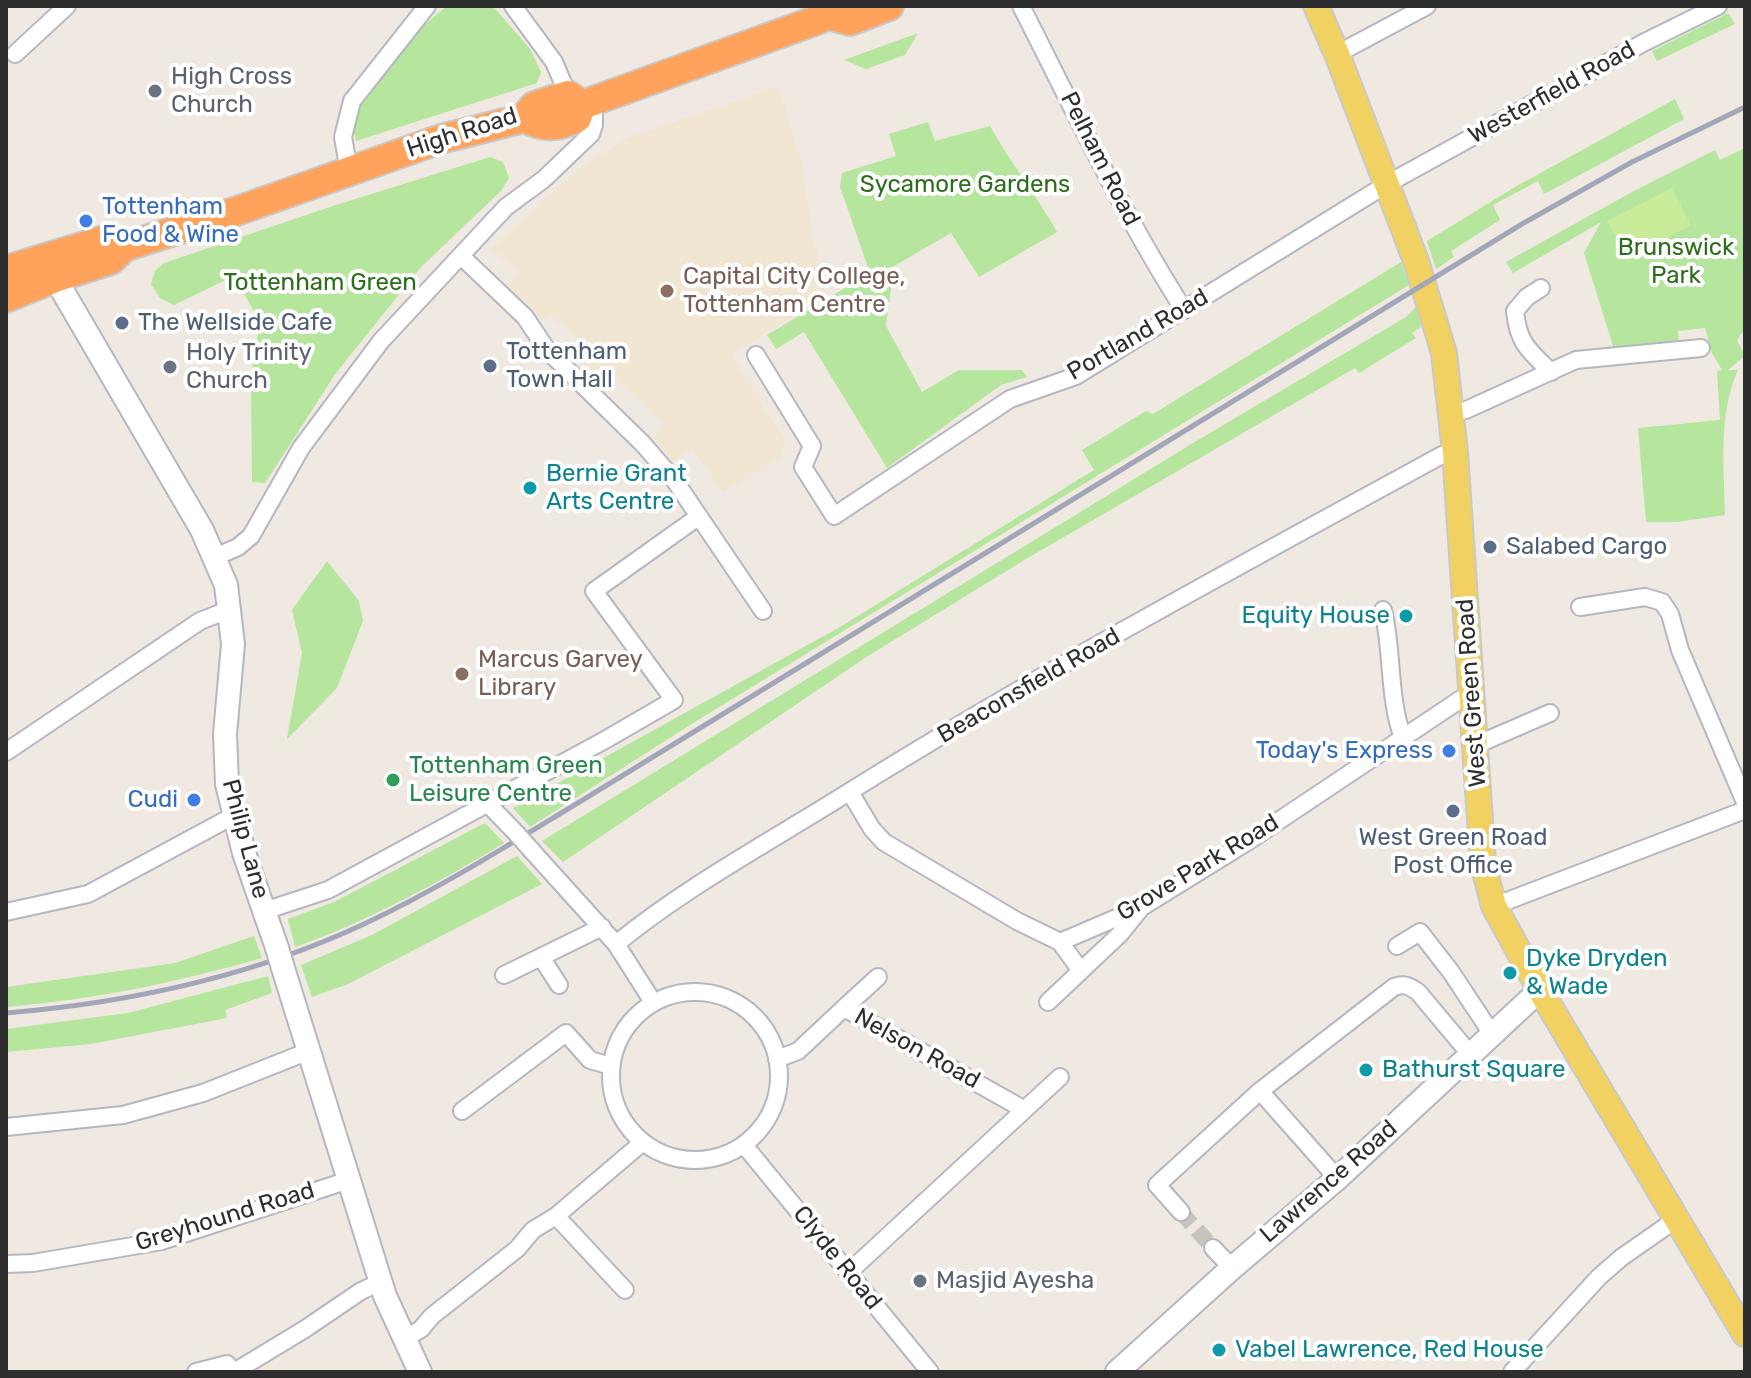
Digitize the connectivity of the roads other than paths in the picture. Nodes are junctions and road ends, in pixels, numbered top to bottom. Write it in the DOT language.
graph roads {
  1 [pos="427,6"];
  2 [pos="513,6"];
  3 [pos="889,6"];
  4 [pos="1021,6"];
  5 [pos="1316,6"];
  6 [pos="1427,6"];
  7 [pos="1718,6"];
  8 [pos="63,7"];
  9 [pos="832,10"];
  10 [pos="15,54"];
  11 [pos="1337,54"];
  12 [pos="581,100"];
  13 [pos="349,171"];
  14 [pos="1387,184"];
  15 [pos="461,256"];
  16 [pos="49,268"];
  17 [pos="6,270"];
  18 [pos="1541,288"];
  19 [pos="6,298"];
  20 [pos="1184,310"];
  21 [pos="1691,345"];
  22 [pos="756,355"];
  23 [pos="1551,372"];
  24 [pos="1452,413"];
  25 [pos="1455,452"];
  26 [pos="698,517"];
  27 [pos="215,557"];
  28 [pos="1580,607"];
  29 [pos="231,609"];
  30 [pos="1383,610"];
  31 [pos="763,611"];
  32 [pos="1473,697"];
  33 [pos="1550,713"];
  34 [pos="1403,738"];
  35 [pos="1476,745"];
  36 [pos="6,752"];
  37 [pos="850,792"];
  38 [pos="1745,802"];
  39 [pos="488,804"];
  40 [pos="1745,810"];
  41 [pos="233,816"];
  42 [pos="1494,906"];
  43 [pos="1142,907"];
  44 [pos="264,911"];
  45 [pos="6,912"];
  46 [pos="602,927"];
  47 [pos="1060,942"];
  48 [pos="616,944"];
  49 [pos="1397,946"];
  50 [pos="541,957"];
  51 [pos="1081,971"];
  52 [pos="504,975"];
  53 [pos="878,977"];
  54 [pos="559,985"];
  55 [pos="1540,990"];
  56 [pos="653,1002"];
  57 [pos="1048,1002"];
  58 [pos="844,1008"];
  59 [pos="1492,1034"];
  60 [pos="309,1051"];
  61 [pos="1470,1054"];
  62 [pos="777,1059"];
  63 [pos="611,1066"];
  64 [pos="1060,1077"];
  65 [pos="1260,1091"];
  66 [pos="1023,1109"];
  67 [pos="462,1111"];
  68 [pos="6,1127"];
  69 [pos="643,1142"];
  70 [pos="744,1145"];
  71 [pos="1337,1178"];
  72 [pos="349,1180"];
  73 [pos="1181,1212"];
  74 [pos="556,1216"];
  75 [pos="1678,1218"];
  76 [pos="1213,1248"];
  77 [pos="6,1264"];
  78 [pos="1232,1268"];
  79 [pos="849,1272"];
  80 [pos="381,1282"];
  81 [pos="625,1290"];
  82 [pos="1745,1334"];
  83 [pos="403,1340"];
  84 [pos="196,1372"];
  85 [pos="234,1372"];
  86 [pos="420,1372"];
  87 [pos="930,1372"];
  88 [pos="1117,1372"];
  89 [pos="1512,1372"];
  1 -- 13 [label="street"];
  2 -- 12 [label="street"];
  3 -- 9 [label="highway, High Road"];
  4 -- 20 [label="street, Pelham Road"];
  5 -- 11 [label="main road, West Green Road"];
  6 -- 11 [label="street"];
  7 -- 14 [label="street, Westerfield Road"];
  8 -- 10 [label="street"];
  9 -- 12 [label="highway, High Road"];
  11 -- 14 [label="main road, West Green Road"];
  12 -- 13 [label="highway, High Road"];
  12 -- 15 [label="street"];
  13 -- 16 [label="highway, High Road"];
  14 -- 20 [label="street, Portland Road"];
  14 -- 24 [label="main road, West Green Road"];
  15 -- 26 [label="street"];
  15 -- 27 [label="street"];
  16 -- 17 [label="highway, High Road"];
  16 -- 19 [label="highway, High Road"];
  16 -- 27 [label="main road, Philip Lane"];
  18 -- 23 [label="street"];
  20 -- 22 [label="street, Portland Road"];
  21 -- 23 [label="street"];
  23 -- 24 [label="street"];
  24 -- 25 [label="main road, West Green Road"];
  25 -- 32 [label="main road, West Green Road"];
  25 -- 37 [label="street, Beaconsfield Road"];
  26 -- 31 [label="street"];
  26 -- 39 [label="street"];
  27 -- 29 [label="main road, Philip Lane"];
  28 -- 38 [label="street"];
  29 -- 36 [label="street"];
  29 -- 41 [label="main road, Philip Lane"];
  30 -- 34 [label="street"];
  32 -- 34 [label="street, Grove Park Road"];
  32 -- 35 [label="main road, West Green Road"];
  33 -- 35 [label="street"];
  34 -- 43 [label="street, Grove Park Road"];
  35 -- 42 [label="main road, West Green Road"];
  37 -- 47 [label="street"];
  37 -- 48 [label="street, Beaconsfield Road"];
  39 -- 44 [label="street"];
  39 -- 46 [label="street, bridge"];
  40 -- 42 [label="street"];
  41 -- 44 [label="main road, Philip Lane"];
  41 -- 45 [label="street"];
  42 -- 55 [label="main road, West Green Road"];
  43 -- 47 [label="street, Grove Park Road"];
  43 -- 51 [label="street"];
  44 -- 60 [label="main road, Philip Lane, bridge"];
  46 -- 48 [label="street"];
  46 -- 50 [label="street"];
  47 -- 51 [label="street"];
  48 -- 56 [label="street"];
  49 -- 59 [label="street"];
  50 -- 52 [label="street"];
  50 -- 54 [label="street"];
  51 -- 57 [label="street"];
  53 -- 58 [label="street"];
  55 -- 59 [label="main road, Lawrence Road"];
  55 -- 75 [label="main road, West Green Road"];
  56 -- 62 [label="street"];
  56 -- 63 [label="street"];
  58 -- 62 [label="street, Nelson Road"];
  58 -- 66 [label="street, Nelson Road"];
  59 -- 61 [label="main road, Lawrence Road"];
  60 -- 68 [label="street"];
  60 -- 72 [label="main road, Philip Lane"];
  61 -- 65 [label="street"];
  61 -- 71 [label="main road, Lawrence Road"];
  62 -- 70 [label="street"];
  63 -- 67 [label="street"];
  63 -- 69 [label="street"];
  64 -- 66 [label="street"];
  65 -- 71 [label="street"];
  65 -- 73 [label="street"];
  66 -- 79 [label="street"];
  69 -- 70 [label="street"];
  69 -- 74 [label="street"];
  70 -- 79 [label="street, Clyde Road"];
  71 -- 78 [label="main road, Lawrence Road"];
  72 -- 77 [label="street, Greyhound Road"];
  72 -- 80 [label="main road, Philip Lane"];
  74 -- 81 [label="street"];
  74 -- 83 [label="street"];
  75 -- 82 [label="main road, West Green Road"];
  75 -- 89 [label="street"];
  76 -- 78 [label="street"];
  78 -- 88 [label="main road, Lawrence Road"];
  79 -- 87 [label="street, Clyde Road"];
  80 -- 83 [label="main road, Philip Lane"];
  80 -- 85 [label="street"];
  83 -- 86 [label="main road, Philip Lane"];
  84 -- 85 [label="street"];
}
